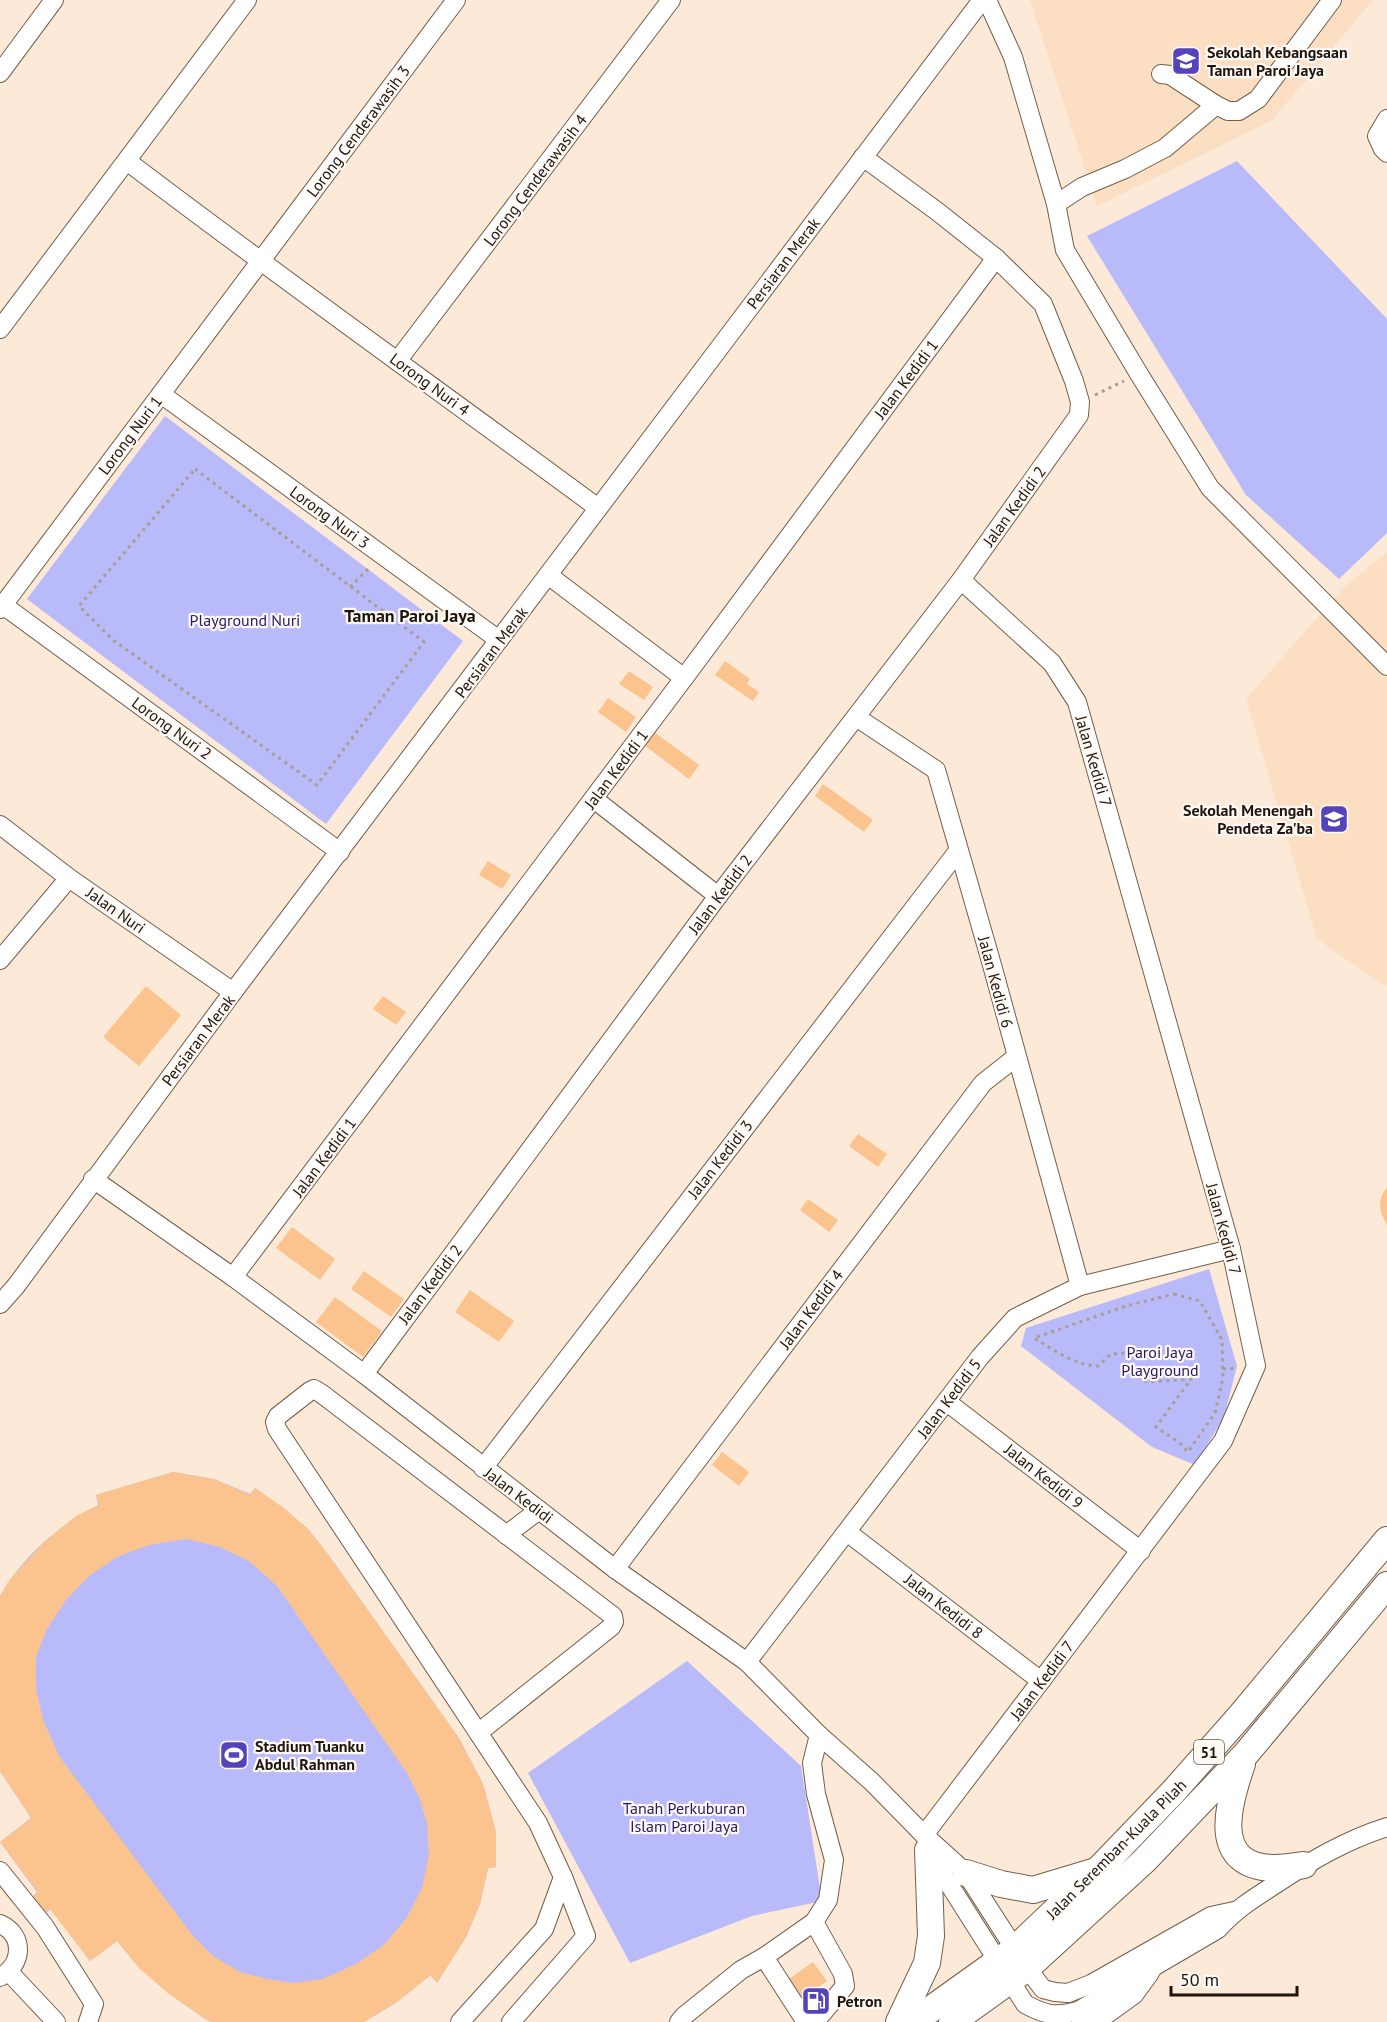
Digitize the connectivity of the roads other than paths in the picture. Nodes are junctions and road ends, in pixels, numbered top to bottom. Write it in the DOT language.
graph roads {
  1 [pos="54,0"];
  2 [pos="248,0"];
  3 [pos="456,0"];
  4 [pos="671,0"];
  5 [pos="982,0"];
  6 [pos="987,0"];
  7 [pos="1332,0"];
  8 [pos="0,73"];
  9 [pos="1161,74"];
  10 [pos="1216,105"];
  11 [pos="1387,118"];
  12 [pos="1387,153"];
  13 [pos="862,157"];
  14 [pos="127,161"];
  15 [pos="1056,204"];
  16 [pos="996,258"];
  17 [pos="261,262"];
  18 [pos="0,329"];
  19 [pos="398,360"];
  20 [pos="161,394"];
  21 [pos="598,508"];
  22 [pos="548,575"];
  23 [pos="961,580"];
  24 [pos="2,607"];
  25 [pos="499,640"];
  26 [pos="1387,666"];
  27 [pos="684,678"];
  28 [pos="856,717"];
  29 [pos="594,798"];
  30 [pos="0,825"];
  31 [pos="958,850"];
  32 [pos="340,852"];
  33 [pos="69,878"];
  34 [pos="718,896"];
  35 [pos="0,960"];
  36 [pos="233,992"];
  37 [pos="1016,1057"];
  38 [pos="93,1179"];
  39 [pos="1231,1249"];
  40 [pos="233,1277"];
  41 [pos="1080,1286"];
  42 [pos="0,1304"];
  43 [pos="364,1374"];
  44 [pos="947,1402"];
  45 [pos="483,1468"];
  46 [pos="539,1510"];
  47 [pos="847,1532"];
  48 [pos="506,1535"];
  49 [pos="1387,1540"];
  50 [pos="1141,1551"];
  51 [pos="615,1569"];
  52 [pos="1387,1585"];
  53 [pos="747,1662"];
  54 [pos="1041,1681"];
  55 [pos="478,1733"];
  56 [pos="819,1735"];
  57 [pos="1245,1755"];
  58 [pos="1387,1827"];
  59 [pos="926,1842"];
  60 [pos="1304,1865"];
  61 [pos="0,1871"];
  62 [pos="1097,1871"];
  63 [pos="966,1873"];
  64 [pos="563,1877"];
  65 [pos="1234,1911"];
  66 [pos="814,1922"];
  67 [pos="0,1924"];
  68 [pos="764,1957"];
  69 [pos="1013,1964"];
  70 [pos="1147,1970"];
  71 [pos="4,1975"];
  72 [pos="56,2022"];
  73 [pos="88,2022"];
  74 [pos="460,2022"];
  75 [pos="511,2022"];
  76 [pos="679,2022"];
  77 [pos="806,2022"];
  78 [pos="815,2022"];
  79 [pos="899,2022"];
  80 [pos="913,2022"];
  81 [pos="952,2022"];
  82 [pos="1085,2022"];
  1 -- 8 [label="street"];
  2 -- 14 [label="street"];
  3 -- 17 [label="street, Lorong Cenderawasih 3"];
  4 -- 19 [label="street, Lorong Cenderawasih 4"];
  5 -- 13 [label="street, Persiaran Merak"];
  6 -- 15 [label="street"];
  7 -- 10 [label="street"];
  9 -- 10 [label="street"];
  10 -- 15 [label="street"];
  11 -- 12 [label="street"];
  13 -- 16 [label="street"];
  13 -- 21 [label="street, Persiaran Merak"];
  14 -- 17 [label="street, Lorong Nuri 4"];
  14 -- 18 [label="street"];
  15 -- 26 [label="street"];
  16 -- 23 [label="street, Jalan Kedidi 2"];
  16 -- 27 [label="street, Jalan Kedidi 1"];
  17 -- 19 [label="street, Lorong Nuri 4"];
  17 -- 20 [label="street, Lorong Nuri 1"];
  19 -- 21 [label="street, Lorong Nuri 4"];
  20 -- 24 [label="street, Lorong Nuri 1"];
  20 -- 25 [label="street, Lorong Nuri 3"];
  21 -- 22 [label="street, Persiaran Merak"];
  22 -- 25 [label="street, Persiaran Merak"];
  22 -- 27 [label="street"];
  23 -- 28 [label="street, Jalan Kedidi 2"];
  23 -- 39 [label="street, Jalan Kedidi 7"];
  24 -- 32 [label="street, Lorong Nuri 2"];
  25 -- 32 [label="street, Persiaran Merak"];
  27 -- 29 [label="street, Jalan Kedidi 1"];
  28 -- 31 [label="street, Jalan Kedidi 6"];
  28 -- 34 [label="street, Jalan Kedidi 2"];
  29 -- 34 [label="street"];
  29 -- 40 [label="street, Jalan Kedidi 1"];
  30 -- 33 [label="street, Jalan Nuri"];
  31 -- 37 [label="street, Jalan Kedidi 6"];
  31 -- 45 [label="street, Jalan Kedidi 3"];
  32 -- 36 [label="street, Persiaran Merak"];
  33 -- 35 [label="street"];
  33 -- 36 [label="street, Jalan Nuri"];
  34 -- 43 [label="street, Jalan Kedidi 2"];
  36 -- 38 [label="street, Persiaran Merak"];
  37 -- 41 [label="street, Jalan Kedidi 6"];
  37 -- 51 [label="street, Jalan Kedidi 4"];
  38 -- 40 [label="street, Jalan Kedidi"];
  38 -- 42 [label="street, Persiaran Merak"];
  39 -- 41 [label="street, Jalan Kedidi 5"];
  39 -- 50 [label="street, Jalan Kedidi 7"];
  40 -- 43 [label="street, Jalan Kedidi"];
  41 -- 44 [label="street, Jalan Kedidi 5"];
  43 -- 45 [label="street, Jalan Kedidi"];
  44 -- 47 [label="street, Jalan Kedidi 5"];
  44 -- 50 [label="street, Jalan Kedidi 9"];
  45 -- 46 [label="street, Jalan Kedidi"];
  46 -- 48 [label="street"];
  46 -- 51 [label="street, Jalan Kedidi"];
  47 -- 53 [label="street, Jalan Kedidi 5"];
  47 -- 54 [label="street, Jalan Kedidi 8"];
  48 -- 55 [label="street"];
  48 -- 55 [label="street"];
  49 -- 62 [label="highway, Jalan Seremban-Kuala Pilah / 51"];
  50 -- 54 [label="street, Jalan Kedidi 7"];
  51 -- 53 [label="street, Jalan Kedidi"];
  52 -- 57 [label="highway, Jalan Seremban-Kuala Pilah / 51"];
  53 -- 56 [label="street, Jalan Kedidi"];
  54 -- 59 [label="street, Jalan Kedidi 7"];
  55 -- 64 [label="street"];
  56 -- 59 [label="street, Jalan Kedidi"];
  56 -- 66 [label="street"];
  57 -- 60 [label="highway"];
  57 -- 69 [label="highway, Jalan Seremban-Kuala Pilah / 51"];
  58 -- 60 [label="street"];
  59 -- 63 [label="street"];
  59 -- 69 [label="street"];
  59 -- 79 [label="highway"];
  60 -- 65 [label="street"];
  61 -- 73 [label="street"];
  62 -- 63 [label="highway"];
  62 -- 69 [label="highway, Jalan Seremban-Kuala Pilah / 51"];
  63 -- 69 [label="street"];
  64 -- 74 [label="street"];
  64 -- 75 [label="street"];
  65 -- 69 [label="street"];
  65 -- 70 [label="street"];
  66 -- 68 [label="street"];
  66 -- 78 [label="street"];
  67 -- 71 [label="street"];
  68 -- 76 [label="street"];
  68 -- 77 [label="street"];
  69 -- 70 [label="street"];
  69 -- 80 [label="highway, Jalan Seremban-Kuala Pilah / 51"];
  69 -- 81 [label="highway, Jalan Seremban-Kuala Pilah / 51"];
  70 -- 82 [label="highway"];
  71 -- 72 [label="street"];
}
